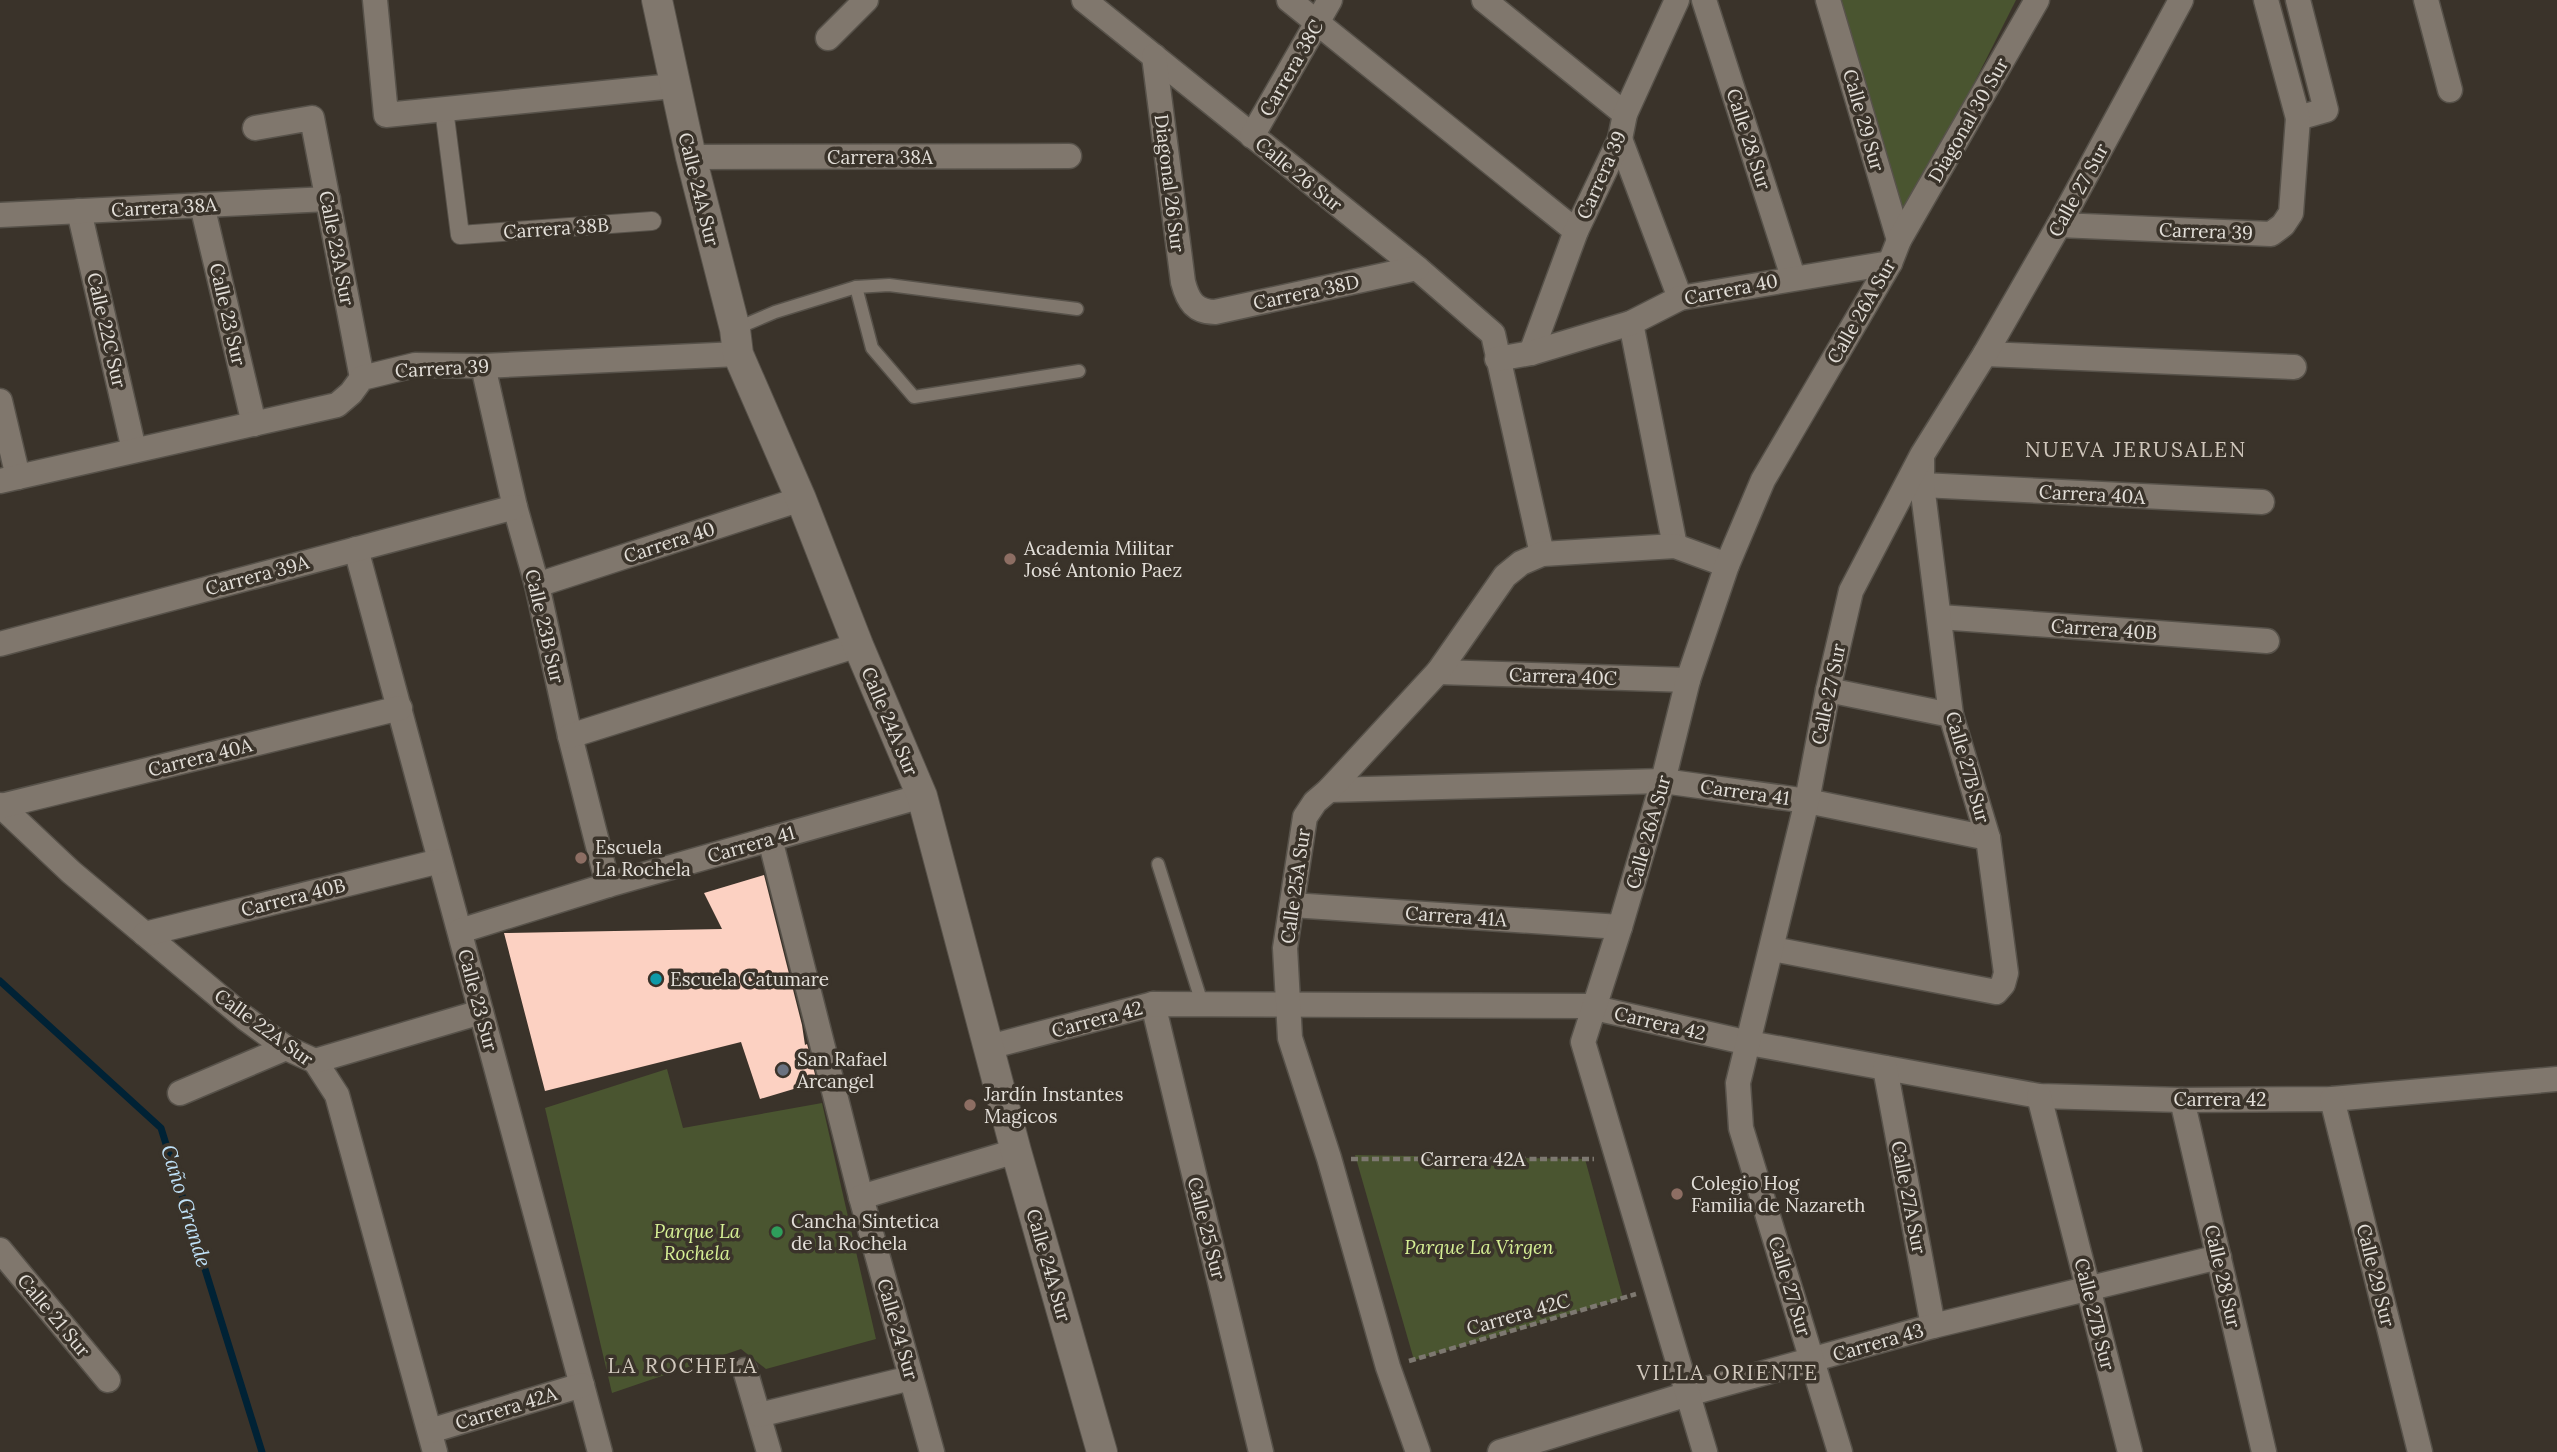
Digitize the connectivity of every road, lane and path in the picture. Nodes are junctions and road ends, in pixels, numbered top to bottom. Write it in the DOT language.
graph roads {
  1 [pos="375,0"];
  2 [pos="657,0"];
  3 [pos="866,0"];
  4 [pos="1084,0"];
  5 [pos="1289,0"];
  6 [pos="1330,0"];
  7 [pos="1484,0"];
  8 [pos="1677,0"];
  9 [pos="1704,0"];
  10 [pos="1828,0"];
  11 [pos="2037,0"];
  12 [pos="2181,0"];
  13 [pos="2266,0"];
  14 [pos="2298,0"];
  15 [pos="2426,0"];
  16 [pos="1316,22"];
  17 [pos="828,38"];
  18 [pos="1154,56"];
  19 [pos="673,86"];
  20 [pos="2450,90"];
  21 [pos="444,109"];
  22 [pos="1625,114"];
  23 [pos="2298,118"];
  24 [pos="255,128"];
  25 [pos="1252,136"];
  26 [pos="1620,139"];
  27 [pos="1069,156"];
  28 [pos="691,158"];
  29 [pos="328,199"];
  30 [pos="202,205"];
  31 [pos="79,211"];
  32 [pos="0,215"];
  33 [pos="652,221"];
  34 [pos="2059,225"];
  35 [pos="1576,231"];
  36 [pos="1895,251"];
  37 [pos="1417,268"];
  38 [pos="1793,277"];
  39 [pos="856,287"];
  40 [pos="1680,298"];
  41 [pos="1195,307"];
  42 [pos="1077,309"];
  43 [pos="1631,323"];
  44 [pos="737,341"];
  45 [pos="1531,353"];
  46 [pos="1985,354"];
  47 [pos="1497,359"];
  48 [pos="483,366"];
  49 [pos="2294,367"];
  50 [pos="1079,371"];
  51 [pos="362,378"];
  52 [pos="0,401"];
  53 [pos="254,424"];
  54 [pos="135,450"];
  55 [pos="1922,455"];
  56 [pos="9,479"];
  57 [pos="1922,485"];
  58 [pos="801,499"];
  59 [pos="2262,502"];
  60 [pos="515,507"];
  61 [pos="1675,546"];
  62 [pos="356,549"];
  63 [pos="1542,554"];
  64 [pos="1727,565"];
  65 [pos="537,585"];
  66 [pos="1940,617"];
  67 [pos="2267,641"];
  68 [pos="0,644"];
  69 [pos="858,645"];
  70 [pos="1438,672"];
  71 [pos="1688,680"];
  72 [pos="1828,690"];
  73 [pos="400,708"];
  74 [pos="1951,715"];
  75 [pos="570,736"];
  76 [pos="1663,781"];
  77 [pos="1329,790"];
  78 [pos="922,796"];
  79 [pos="1807,801"];
  80 [pos="0,806"];
  81 [pos="1988,838"];
  82 [pos="770,839"];
  83 [pos="440,860"];
  84 [pos="1158,863"];
  85 [pos="608,885"];
  86 [pos="1292,905"];
  87 [pos="1620,927"];
  88 [pos="460,931"];
  89 [pos="145,934"];
  90 [pos="1773,949"];
  91 [pos="1202,1003"];
  92 [pos="1153,1004"];
  93 [pos="1288,1004"];
  94 [pos="1594,1008"];
  95 [pos="481,1012"];
  96 [pos="1749,1043"];
  97 [pos="989,1047"];
  98 [pos="286,1048"];
  99 [pos="315,1060"];
  100 [pos="1885,1068"];
  101 [pos="2557,1079"];
  102 [pos="180,1093"];
  103 [pos="2039,1096"];
  104 [pos="2332,1099"];
  105 [pos="2182,1100"];
  106 [pos="1016,1151"];
  107 [pos="1329,1158"];
  108 [pos="1617,1159"];
  109 [pos="861,1197"];
  110 [pos="0,1250"];
  111 [pos="2219,1258"];
  112 [pos="1657,1288"];
  113 [pos="2089,1289"];
  114 [pos="1933,1326"];
  115 [pos="1812,1360"];
  116 [pos="1388,1367"];
  117 [pos="745,1370"];
  118 [pos="911,1378"];
  119 [pos="108,1380"];
  120 [pos="582,1385"];
  121 [pos="1688,1394"];
  122 [pos="759,1415"];
  123 [pos="433,1441"];
  124 [pos="1558,1444"];
  125 [pos="600,1452"];
  126 [pos="769,1452"];
  127 [pos="932,1452"];
  128 [pos="1102,1452"];
  129 [pos="1261,1452"];
  130 [pos="1418,1452"];
  131 [pos="1500,1452"];
  132 [pos="1705,1452"];
  133 [pos="1840,1452"];
  134 [pos="2130,1452"];
  135 [pos="2264,1452"];
  136 [pos="2420,1452"];
  1 -- 21 [label="street"];
  2 -- 19 [label="street, Calle 24A Sur"];
  3 -- 17 [label="street"];
  4 -- 18 [label="street, Calle 26 Sur"];
  5 -- 16 [label="street"];
  6 -- 16 [label="street, Carrera 38C"];
  7 -- 22 [label="street"];
  8 -- 22 [label="street, Carrera 39"];
  9 -- 38 [label="street, Calle 28 Sur"];
  10 -- 36 [label="street, Calle 29 Sur"];
  11 -- 36 [label="street, Diagonal 30 Sur"];
  12 -- 34 [label="street, Calle 27 Sur"];
  13 -- 23 [label="street, Carrera 39"];
  14 -- 23 [label="street"];
  15 -- 20 [label="street"];
  16 -- 25 [label="street, Carrera 38C"];
  16 -- 35 [label="street"];
  18 -- 25 [label="street, Calle 26 Sur"];
  18 -- 41 [label="street, Diagonal 26 Sur"];
  19 -- 21 [label="street"];
  19 -- 28 [label="street, Calle 24A Sur"];
  21 -- 33 [label="street, Carrera 38B"];
  22 -- 26 [label="street, Carrera 39"];
  23 -- 34 [label="street, Carrera 39"];
  24 -- 29 [label="street, Calle 23A Sur"];
  25 -- 37 [label="street, Calle 26 Sur"];
  26 -- 35 [label="street, Carrera 39"];
  26 -- 40 [label="street"];
  27 -- 28 [label="street, Carrera 38A"];
  28 -- 44 [label="street, Calle 24A Sur"];
  29 -- 30 [label="street, Carrera 38A"];
  29 -- 51 [label="street, Calle 23A Sur"];
  30 -- 31 [label="street, Carrera 38A"];
  30 -- 53 [label="street, Calle 23 Sur"];
  31 -- 32 [label="street, Carrera 38A"];
  31 -- 54 [label="street, Calle 22C Sur"];
  34 -- 46 [label="street, Calle 27 Sur"];
  35 -- 45 [label="street, Carrera 39"];
  36 -- 38 [label="street, Carrera 40"];
  36 -- 64 [label="street, Calle 26A Sur"];
  37 -- 41 [label="street, Carrera 38D"];
  37 -- 47 [label="street, Calle 26 Sur"];
  38 -- 40 [label="street, Carrera 40"];
  39 -- 42 [label="lane"];
  39 -- 44 [label="lane"];
  39 -- 50 [label="lane"];
  40 -- 43 [label="street, Carrera 40"];
  43 -- 45 [label="street, Carrera 40"];
  43 -- 61 [label="street"];
  44 -- 48 [label="street, Carrera 39"];
  44 -- 58 [label="street, Calle 24A Sur"];
  45 -- 47 [label="street, Carrera 40"];
  46 -- 49 [label="street"];
  46 -- 55 [label="street, Calle 27 Sur"];
  47 -- 63 [label="street"];
  48 -- 51 [label="street, Carrera 39"];
  48 -- 60 [label="street, Calle 23B Sur"];
  51 -- 53 [label="street"];
  52 -- 56 [label="street"];
  53 -- 54 [label="street"];
  54 -- 56 [label="street"];
  55 -- 57 [label="street, Calle 27B Sur"];
  55 -- 72 [label="street, Calle 27 Sur"];
  57 -- 59 [label="street, Carrera 40A"];
  57 -- 66 [label="street, Calle 27B Sur"];
  58 -- 65 [label="street, Carrera 40"];
  58 -- 69 [label="street, Calle 24A Sur"];
  60 -- 62 [label="street, Carrera 39A"];
  60 -- 65 [label="street, Calle 23B Sur"];
  61 -- 63 [label="street"];
  61 -- 64 [label="street"];
  62 -- 68 [label="street, Carrera 39A"];
  62 -- 73 [label="street, Calle 23 Sur"];
  63 -- 70 [label="street, Calle 25A Sur"];
  64 -- 71 [label="street, Calle 26A Sur"];
  65 -- 75 [label="street, Calle 23B Sur"];
  66 -- 67 [label="street, Carrera 40B"];
  66 -- 74 [label="street, Calle 27B Sur"];
  69 -- 75 [label="street"];
  69 -- 78 [label="street, Calle 24A Sur"];
  70 -- 71 [label="street, Carrera 40C"];
  70 -- 77 [label="street, Calle 25A Sur"];
  71 -- 76 [label="street, Calle 26A Sur"];
  72 -- 74 [label="street"];
  72 -- 79 [label="street, Calle 27 Sur"];
  73 -- 80 [label="street, Carrera 40A"];
  73 -- 83 [label="street, Calle 23 Sur"];
  74 -- 81 [label="street, Calle 27B Sur"];
  75 -- 85 [label="street, Calle 23B Sur"];
  76 -- 77 [label="street, Carrera 41"];
  76 -- 79 [label="street, Carrera 41"];
  76 -- 87 [label="street, Calle 26A Sur"];
  77 -- 86 [label="street, Calle 25A Sur"];
  78 -- 82 [label="street, Carrera 41"];
  78 -- 97 [label="street, Calle 24A Sur"];
  79 -- 81 [label="street, Carrera 41"];
  79 -- 90 [label="street, Calle 27 Sur"];
  80 -- 89 [label="street, Calle 22A Sur"];
  81 -- 90 [label="street, Calle 27B Sur"];
  82 -- 85 [label="street, Carrera 41"];
  82 -- 109 [label="street, Calle 24 Sur"];
  83 -- 88 [label="street, Calle 23 Sur"];
  83 -- 89 [label="street, Carrera 40B"];
  84 -- 91 [label="lane"];
  85 -- 88 [label="street, Carrera 41"];
  86 -- 87 [label="street, Carrera 41A"];
  86 -- 93 [label="street, Calle 25A Sur"];
  87 -- 94 [label="street, Calle 26A Sur"];
  88 -- 95 [label="street, Calle 23 Sur"];
  89 -- 98 [label="street, Calle 22A Sur"];
  90 -- 96 [label="street, Calle 27 Sur"];
  91 -- 92 [label="street, Carrera 42"];
  91 -- 93 [label="street, Carrera 42"];
  92 -- 97 [label="street, Carrera 42"];
  92 -- 129 [label="street, Calle 25 Sur"];
  93 -- 94 [label="street, Carrera 42"];
  93 -- 107 [label="street, Calle 25A Sur"];
  94 -- 96 [label="street, Carrera 42"];
  94 -- 108 [label="street, Calle 26A Sur"];
  95 -- 99 [label="street"];
  95 -- 120 [label="street, Calle 23 Sur"];
  96 -- 100 [label="street, Carrera 42"];
  96 -- 115 [label="street, Calle 27 Sur"];
  97 -- 106 [label="street, Calle 24A Sur"];
  98 -- 99 [label="street, Calle 22A Sur"];
  98 -- 102 [label="street"];
  99 -- 123 [label="street, Calle 22A Sur"];
  100 -- 103 [label="street, Carrera 42"];
  100 -- 114 [label="street, Calle 27A Sur"];
  101 -- 104 [label="street, Carrera 42"];
  103 -- 105 [label="street, Carrera 42"];
  103 -- 113 [label="street, Calle 27B Sur"];
  104 -- 105 [label="street, Carrera 42"];
  104 -- 136 [label="street, Calle 29 Sur"];
  105 -- 111 [label="street, Calle 28 Sur"];
  106 -- 109 [label="street"];
  106 -- 128 [label="street, Calle 24A Sur"];
  107 -- 108 [label="path, Carrera 42A"];
  107 -- 116 [label="street, Calle 25A Sur"];
  108 -- 112 [label="street, Calle 26A Sur"];
  109 -- 118 [label="street, Calle 24 Sur"];
  110 -- 119 [label="street, Calle 21 Sur"];
  111 -- 113 [label="street, Carrera 43"];
  111 -- 135 [label="street, Calle 28 Sur"];
  112 -- 116 [label="path, Carrera 42C"];
  112 -- 121 [label="street, Calle 26A Sur"];
  113 -- 114 [label="street, Carrera 43"];
  113 -- 134 [label="street, Calle 27B Sur"];
  114 -- 115 [label="street, Carrera 43"];
  115 -- 121 [label="street, Carrera 43"];
  115 -- 133 [label="street, Calle 27 Sur"];
  116 -- 130 [label="street, Calle 25A Sur"];
  117 -- 122 [label="street"];
  118 -- 122 [label="street"];
  118 -- 127 [label="street, Calle 24 Sur"];
  120 -- 123 [label="street, Carrera 42A"];
  120 -- 125 [label="street, Calle 23 Sur"];
  121 -- 124 [label="street, Carrera 43"];
  121 -- 132 [label="street, Calle 26A Sur"];
  122 -- 126 [label="street"];
  124 -- 131 [label="street, Carrera 43"];
}
